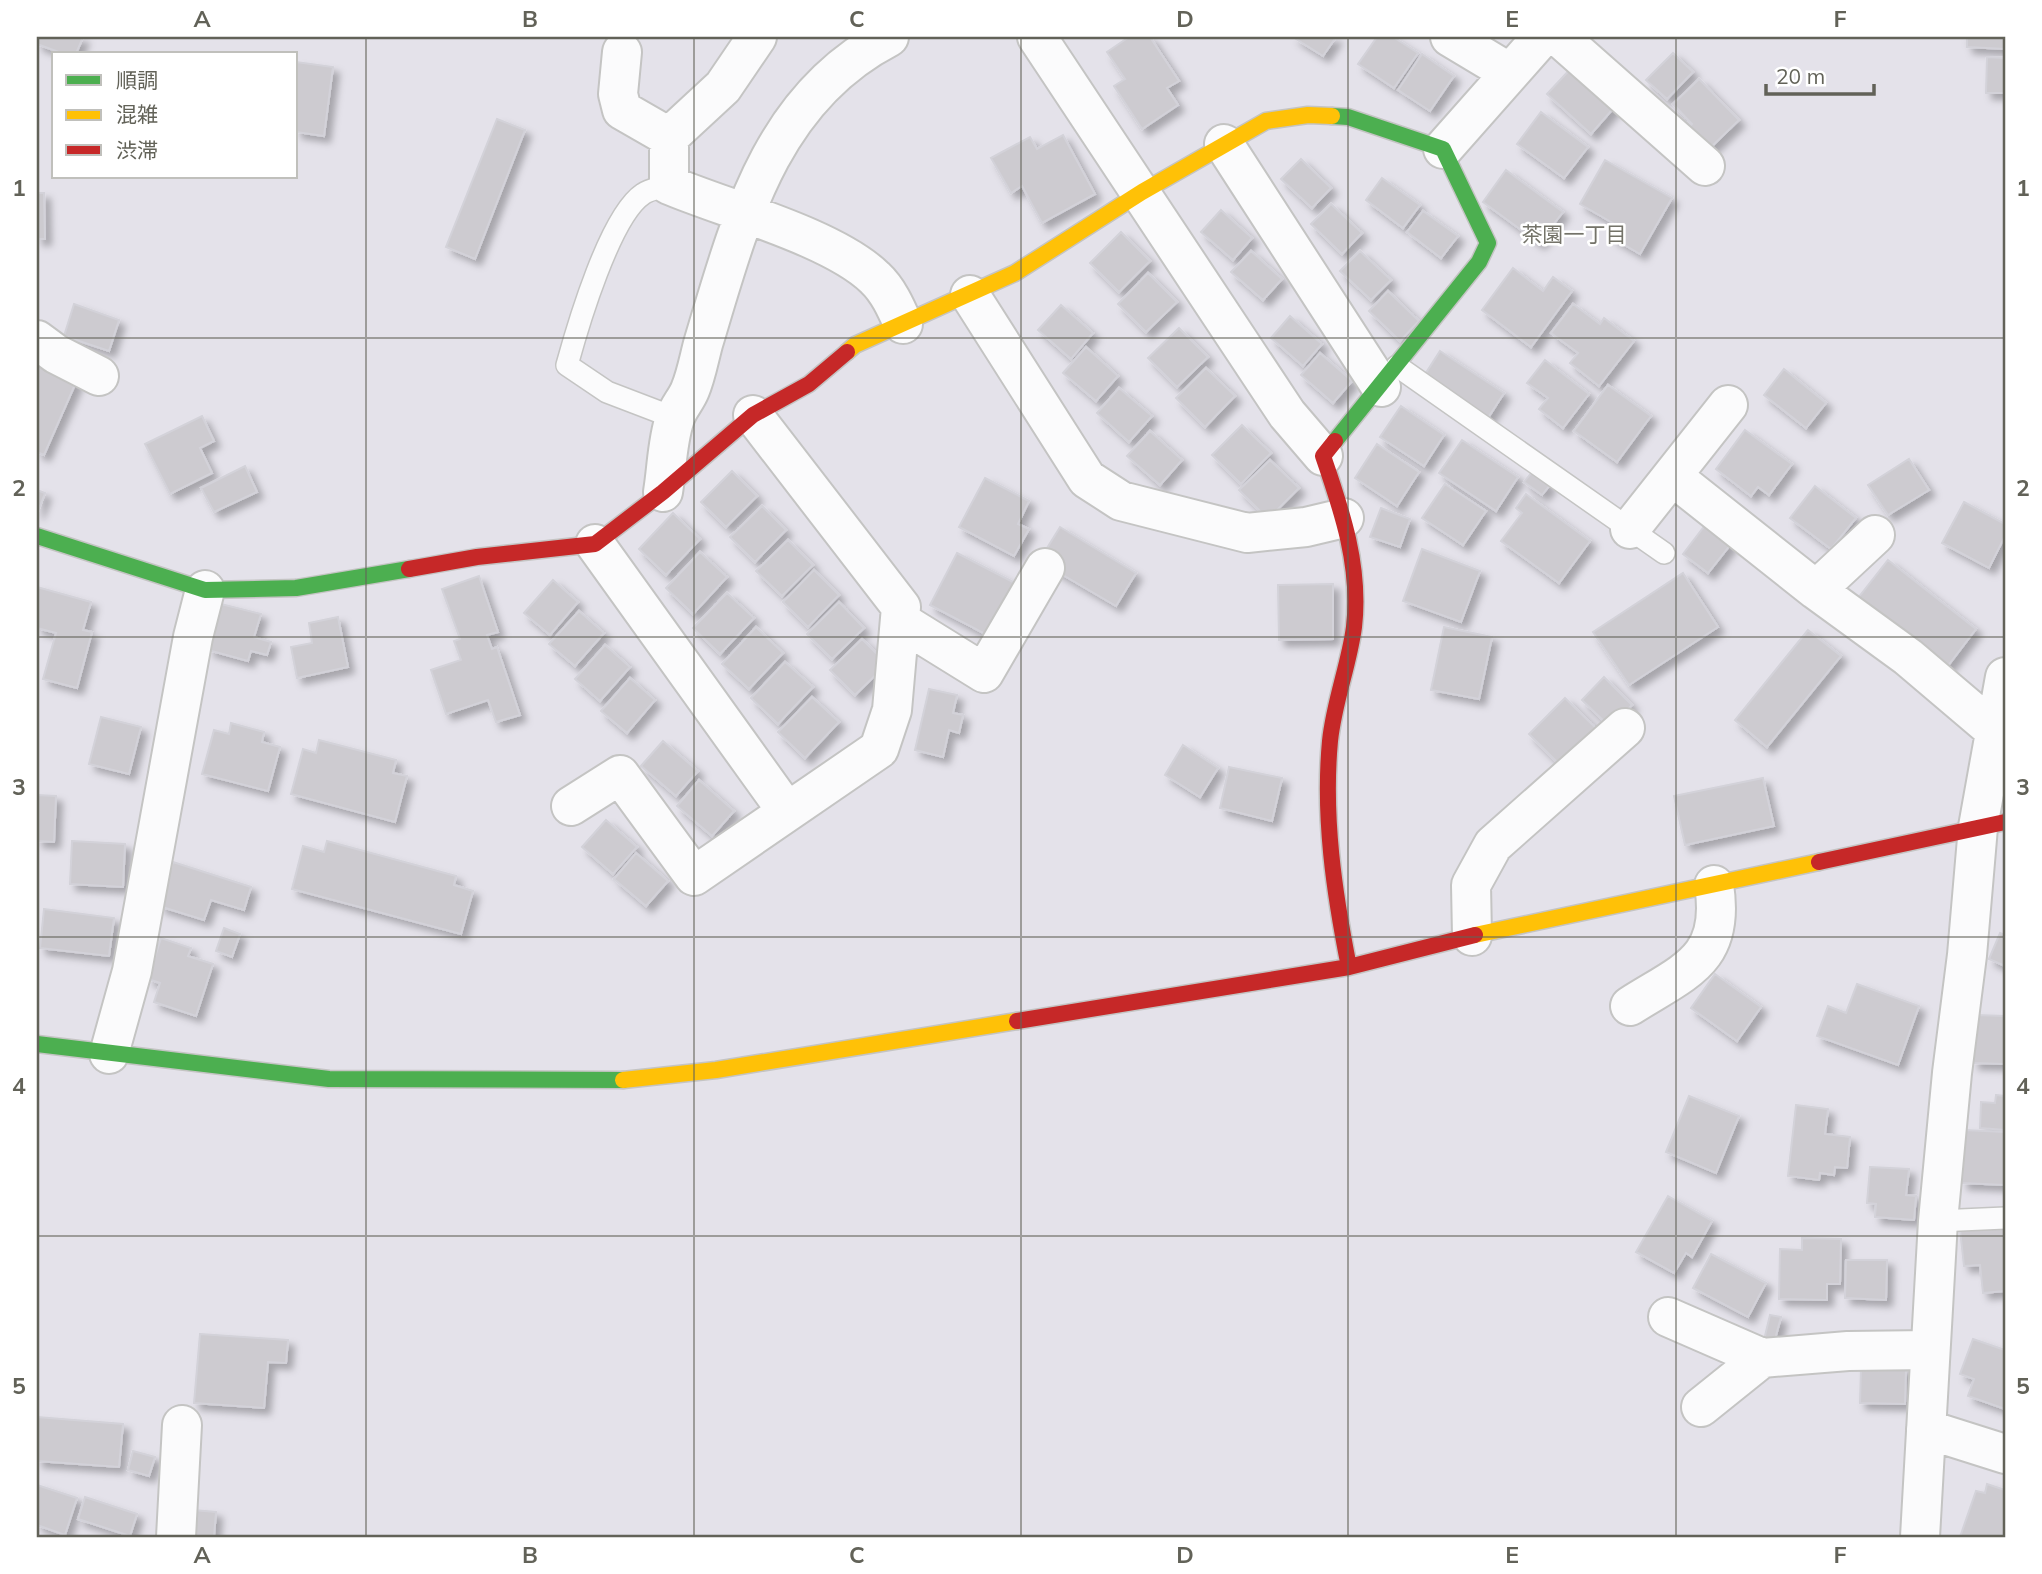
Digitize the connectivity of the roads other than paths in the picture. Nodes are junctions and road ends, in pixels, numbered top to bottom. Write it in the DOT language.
graph roads {
  1 [pos="757,37"];
  2 [pos="889,37"];
  3 [pos="1037,37"];
  4 [pos="1450,37"];
  5 [pos="1542,37"];
  6 [pos="1559,37"];
  7 [pos="622,52"];
  8 [pos="1510,73"];
  9 [pos="670,137"];
  10 [pos="1224,144"];
  11 [pos="1443,149"];
  12 [pos="1705,166"];
  13 [pos="669,185"];
  14 [pos="1142,192"];
  15 [pos="743,215"];
  16 [pos="970,295"];
  17 [pos="904,324"];
  18 [pos="37,340"];
  19 [pos="99,376"];
  20 [pos="1389,376"];
  21 [pos="1728,405"];
  22 [pos="753,415"];
  23 [pos="675,418"];
  24 [pos="1322,456"];
  25 [pos="1672,476"];
  26 [pos="663,492"];
  27 [pos="1344,517"];
  28 [pos="1630,529"];
  29 [pos="1875,535"];
  30 [pos="37,536"];
  31 [pos="595,544"];
  32 [pos="1664,553"];
  33 [pos="1045,568"];
  34 [pos="205,590"];
  35 [pos="1816,590"];
  36 [pos="900,621"];
  37 [pos="2005,677"];
  38 [pos="1625,728"];
  39 [pos="1994,730"];
  40 [pos="571,806"];
  41 [pos="786,810"];
  42 [pos="1991,824"];
  43 [pos="1714,885"];
  44 [pos="1472,936"];
  45 [pos="1349,967"];
  46 [pos="1630,1006"];
  47 [pos="37,1044"];
  48 [pos="109,1054"];
  49 [pos="2005,1217"];
  50 [pos="1938,1221"];
  51 [pos="1668,1317"];
  52 [pos="1929,1350"];
  53 [pos="1762,1358"];
  54 [pos="1701,1408"];
  55 [pos="182,1424"];
  56 [pos="1926,1429"];
  57 [pos="2005,1454"];
  58 [pos="176,1537"];
  59 [pos="1920,1537"];
  1 -- 9 [label="street"];
  2 -- 15 [label="street"];
  3 -- 14 [label="street"];
  4 -- 8 [label="street"];
  5 -- 8 [label="street"];
  6 -- 12 [label="street"];
  7 -- 9 [label="street"];
  8 -- 11 [label="street"];
  9 -- 13 [label="street"];
  10 -- 11 [label="street"];
  10 -- 14 [label="street"];
  10 -- 20 [label="street"];
  11 -- 20 [label="street"];
  13 -- 15 [label="street"];
  13 -- 23 [label="lane"];
  14 -- 16 [label="street"];
  14 -- 24 [label="street"];
  15 -- 17 [label="street"];
  15 -- 23 [label="street"];
  16 -- 17 [label="street"];
  16 -- 27 [label="street"];
  17 -- 22 [label="street"];
  18 -- 19 [label="street"];
  20 -- 24 [label="street"];
  20 -- 28 [label="lane"];
  21 -- 25 [label="street"];
  22 -- 26 [label="street"];
  22 -- 36 [label="street"];
  23 -- 26 [label="street"];
  24 -- 27 [label="street"];
  25 -- 28 [label="street"];
  25 -- 35 [label="street"];
  26 -- 31 [label="street"];
  27 -- 45 [label="street"];
  28 -- 32 [label="lane"];
  29 -- 35 [label="street"];
  30 -- 34 [label="street"];
  31 -- 34 [label="street"];
  31 -- 41 [label="street"];
  33 -- 36 [label="street"];
  34 -- 48 [label="street"];
  35 -- 39 [label="street"];
  36 -- 41 [label="street"];
  37 -- 39 [label="street"];
  38 -- 44 [label="street"];
  39 -- 42 [label="street"];
  40 -- 41 [label="street"];
  42 -- 43 [label="street"];
  42 -- 50 [label="street"];
  43 -- 44 [label="street"];
  43 -- 46 [label="street"];
  44 -- 45 [label="street"];
  45 -- 48 [label="street"];
  47 -- 48 [label="street"];
  49 -- 50 [label="lane"];
  50 -- 52 [label="street"];
  51 -- 53 [label="street"];
  52 -- 53 [label="street"];
  52 -- 56 [label="street"];
  53 -- 54 [label="street"];
  55 -- 58 [label="street"];
  56 -- 57 [label="street"];
  56 -- 59 [label="street"];
}
